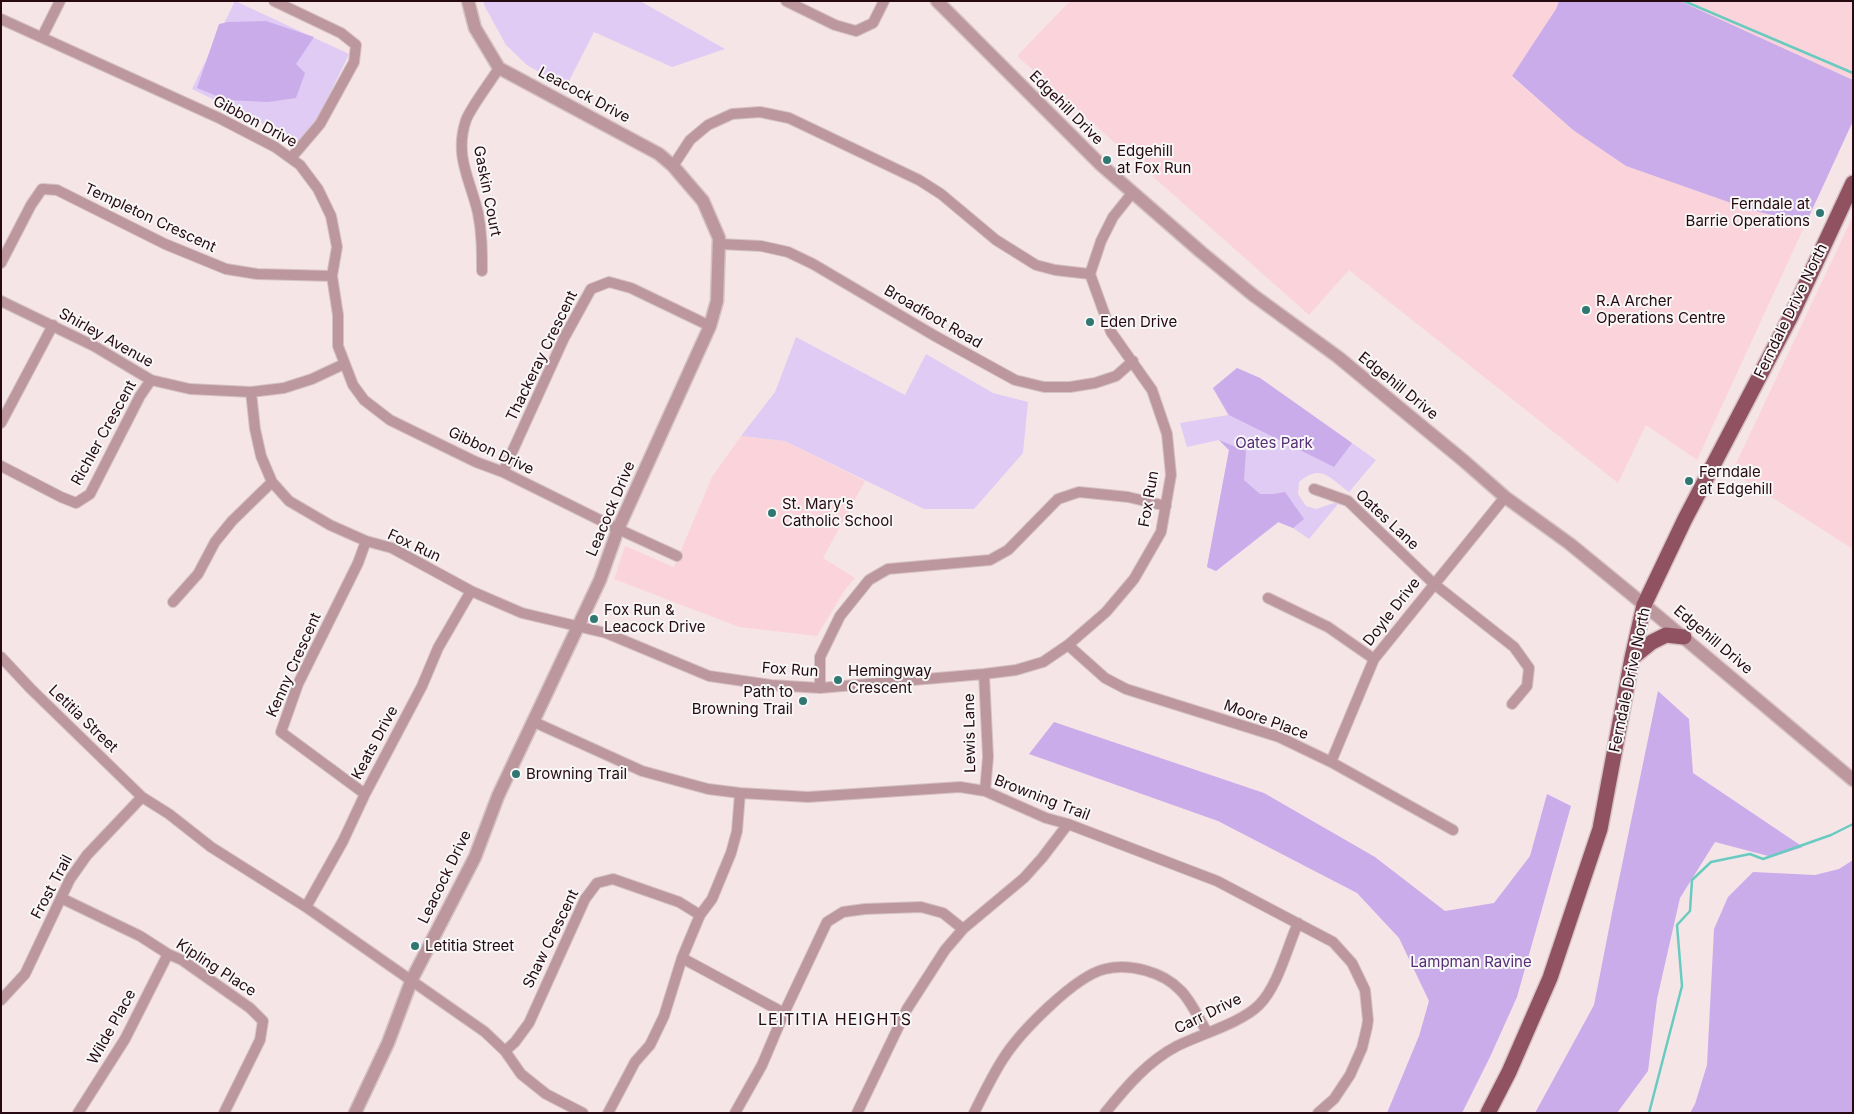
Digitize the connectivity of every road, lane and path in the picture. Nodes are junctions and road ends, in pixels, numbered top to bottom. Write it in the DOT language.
graph roads {
  1 [pos="60,1"];
  2 [pos="274,1"];
  3 [pos="468,1"];
  4 [pos="786,1"];
  5 [pos="884,1"];
  6 [pos="937,1"];
  7 [pos="1,18"];
  8 [pos="42,37"];
  9 [pos="499,68"];
  10 [pos="291,158"];
  11 [pos="673,166"];
  12 [pos="1853,183"];
  13 [pos="1133,192"];
  14 [pos="719,244"];
  15 [pos="1,263"];
  16 [pos="482,271"];
  17 [pos="1090,274"];
  18 [pos="332,276"];
  19 [pos="1,301"];
  20 [pos="53,325"];
  21 [pos="710,326"];
  22 [pos="1133,361"];
  23 [pos="344,364"];
  24 [pos="151,380"];
  25 [pos="251,392"];
  26 [pos="1,423"];
  27 [pos="1,466"];
  28 [pos="503,472"];
  29 [pos="272,482"];
  30 [pos="1314,488"];
  31 [pos="1505,497"];
  32 [pos="1166,506"];
  33 [pos="618,529"];
  34 [pos="366,541"];
  35 [pos="677,556"];
  36 [pos="1434,584"];
  37 [pos="470,591"];
  38 [pos="1268,598"];
  39 [pos="173,602"];
  40 [pos="1644,605"];
  41 [pos="577,626"];
  42 [pos="1684,637"];
  43 [pos="1068,645"];
  44 [pos="1,657"];
  45 [pos="1632,658"];
  46 [pos="1374,659"];
  47 [pos="984,674"];
  48 [pos="820,688"];
  49 [pos="1512,704"];
  50 [pos="534,722"];
  51 [pos="1331,762"];
  52 [pos="1853,780"];
  53 [pos="985,791"];
  54 [pos="740,793"];
  55 [pos="365,794"];
  56 [pos="142,797"];
  57 [pos="1068,824"];
  58 [pos="1454,830"];
  59 [pos="61,898"];
  60 [pos="306,907"];
  61 [pos="700,915"];
  62 [pos="1298,923"];
  63 [pos="964,929"];
  64 [pos="168,954"];
  65 [pos="682,958"];
  66 [pos="412,979"];
  67 [pos="1,1000"];
  68 [pos="784,1013"];
  69 [pos="1207,1032"];
  70 [pos="505,1051"];
  71 [pos="78,1113"];
  72 [pos="224,1113"];
  73 [pos="355,1113"];
  74 [pos="583,1113"];
  75 [pos="608,1113"];
  76 [pos="735,1113"];
  77 [pos="857,1113"];
  78 [pos="974,1113"];
  79 [pos="1105,1113"];
  80 [pos="1318,1113"];
  81 [pos="1488,1113"];
  1 -- 8 [label="street"];
  2 -- 10 [label="street"];
  3 -- 9 [label="street"];
  4 -- 5 [label="street"];
  6 -- 13 [label="street, Edgehill Drive"];
  7 -- 8 [label="street, Gibbon Drive"];
  8 -- 10 [label="street, Gibbon Drive"];
  9 -- 11 [label="street, Leacock Drive"];
  9 -- 16 [label="street, Gaskin Court"];
  10 -- 18 [label="street, Gibbon Drive"];
  11 -- 14 [label="street, Leacock Drive"];
  11 -- 17 [label="street"];
  12 -- 40 [label="main road, Ferndale Drive North"];
  13 -- 17 [label="street"];
  13 -- 31 [label="street, Edgehill Drive"];
  14 -- 21 [label="street, Leacock Drive"];
  14 -- 22 [label="street, Broadfoot Road"];
  15 -- 18 [label="street, Templeton Crescent"];
  17 -- 22 [label="street, Fox Run"];
  18 -- 23 [label="street, Gibbon Drive"];
  19 -- 20 [label="street, Shirley Avenue"];
  20 -- 24 [label="street, Shirley Avenue"];
  20 -- 26 [label="street"];
  21 -- 28 [label="street, Thackeray Crescent"];
  21 -- 33 [label="street, Leacock Drive"];
  22 -- 32 [label="street, Fox Run"];
  23 -- 25 [label="street, Shirley Avenue"];
  23 -- 28 [label="street, Gibbon Drive"];
  24 -- 25 [label="street, Shirley Avenue"];
  24 -- 27 [label="street, Richler Crescent"];
  25 -- 29 [label="street, Fox Run"];
  28 -- 33 [label="street, Gibbon Drive"];
  29 -- 34 [label="street, Fox Run"];
  29 -- 39 [label="street"];
  30 -- 36 [label="street, Oates Lane"];
  31 -- 36 [label="street, Doyle Drive"];
  31 -- 40 [label="street, Edgehill Drive"];
  32 -- 43 [label="street, Fox Run"];
  32 -- 48 [label="street"];
  33 -- 35 [label="street, Gibbon Drive"];
  33 -- 41 [label="street, Leacock Drive"];
  34 -- 37 [label="street, Fox Run"];
  34 -- 55 [label="street, Kenny Crescent"];
  36 -- 46 [label="street, Doyle Drive"];
  36 -- 49 [label="street, Oates Lane"];
  37 -- 41 [label="street, Fox Run"];
  37 -- 55 [label="street, Keats Drive"];
  38 -- 46 [label="street"];
  40 -- 42 [label="street, Edgehill Drive"];
  40 -- 45 [label="main road, Ferndale Drive North"];
  41 -- 48 [label="street, Fox Run"];
  41 -- 50 [label="street, Leacock Drive"];
  42 -- 45 [label="main road"];
  42 -- 52 [label="street, Edgehill Drive"];
  43 -- 47 [label="street, Fox Run"];
  43 -- 51 [label="street, Moore Place"];
  44 -- 56 [label="street, Letitia Street"];
  45 -- 81 [label="main road, Ferndale Drive North"];
  46 -- 51 [label="street, Doyle Drive"];
  47 -- 48 [label="street, Fox Run"];
  47 -- 53 [label="street, Lewis Lane"];
  50 -- 54 [label="street, Browning Trail"];
  50 -- 66 [label="street, Leacock Drive"];
  51 -- 58 [label="street, Moore Place"];
  53 -- 54 [label="street, Browning Trail"];
  53 -- 57 [label="street, Browning Trail"];
  54 -- 61 [label="street"];
  55 -- 60 [label="street, Keats Drive"];
  56 -- 59 [label="street, Frost Trail"];
  56 -- 60 [label="street, Letitia Street"];
  57 -- 62 [label="street, Browning Trail"];
  57 -- 63 [label="street"];
  59 -- 64 [label="street, Kipling Place"];
  59 -- 67 [label="street, Frost Trail"];
  60 -- 66 [label="street, Letitia Street"];
  61 -- 65 [label="street"];
  61 -- 70 [label="street, Shaw Crescent"];
  62 -- 69 [label="street, Carr Drive"];
  62 -- 80 [label="street, Browning Trail"];
  63 -- 68 [label="street"];
  63 -- 77 [label="street"];
  64 -- 71 [label="street, Wilde Place"];
  64 -- 72 [label="street, Kipling Place"];
  65 -- 68 [label="street"];
  65 -- 75 [label="street"];
  66 -- 70 [label="street, Letitia Street"];
  66 -- 73 [label="street, Leacock Drive"];
  68 -- 76 [label="street"];
  69 -- 78 [label="street"];
  69 -- 79 [label="street, Carr Drive"];
  70 -- 74 [label="street, Letitia Street"];
}
